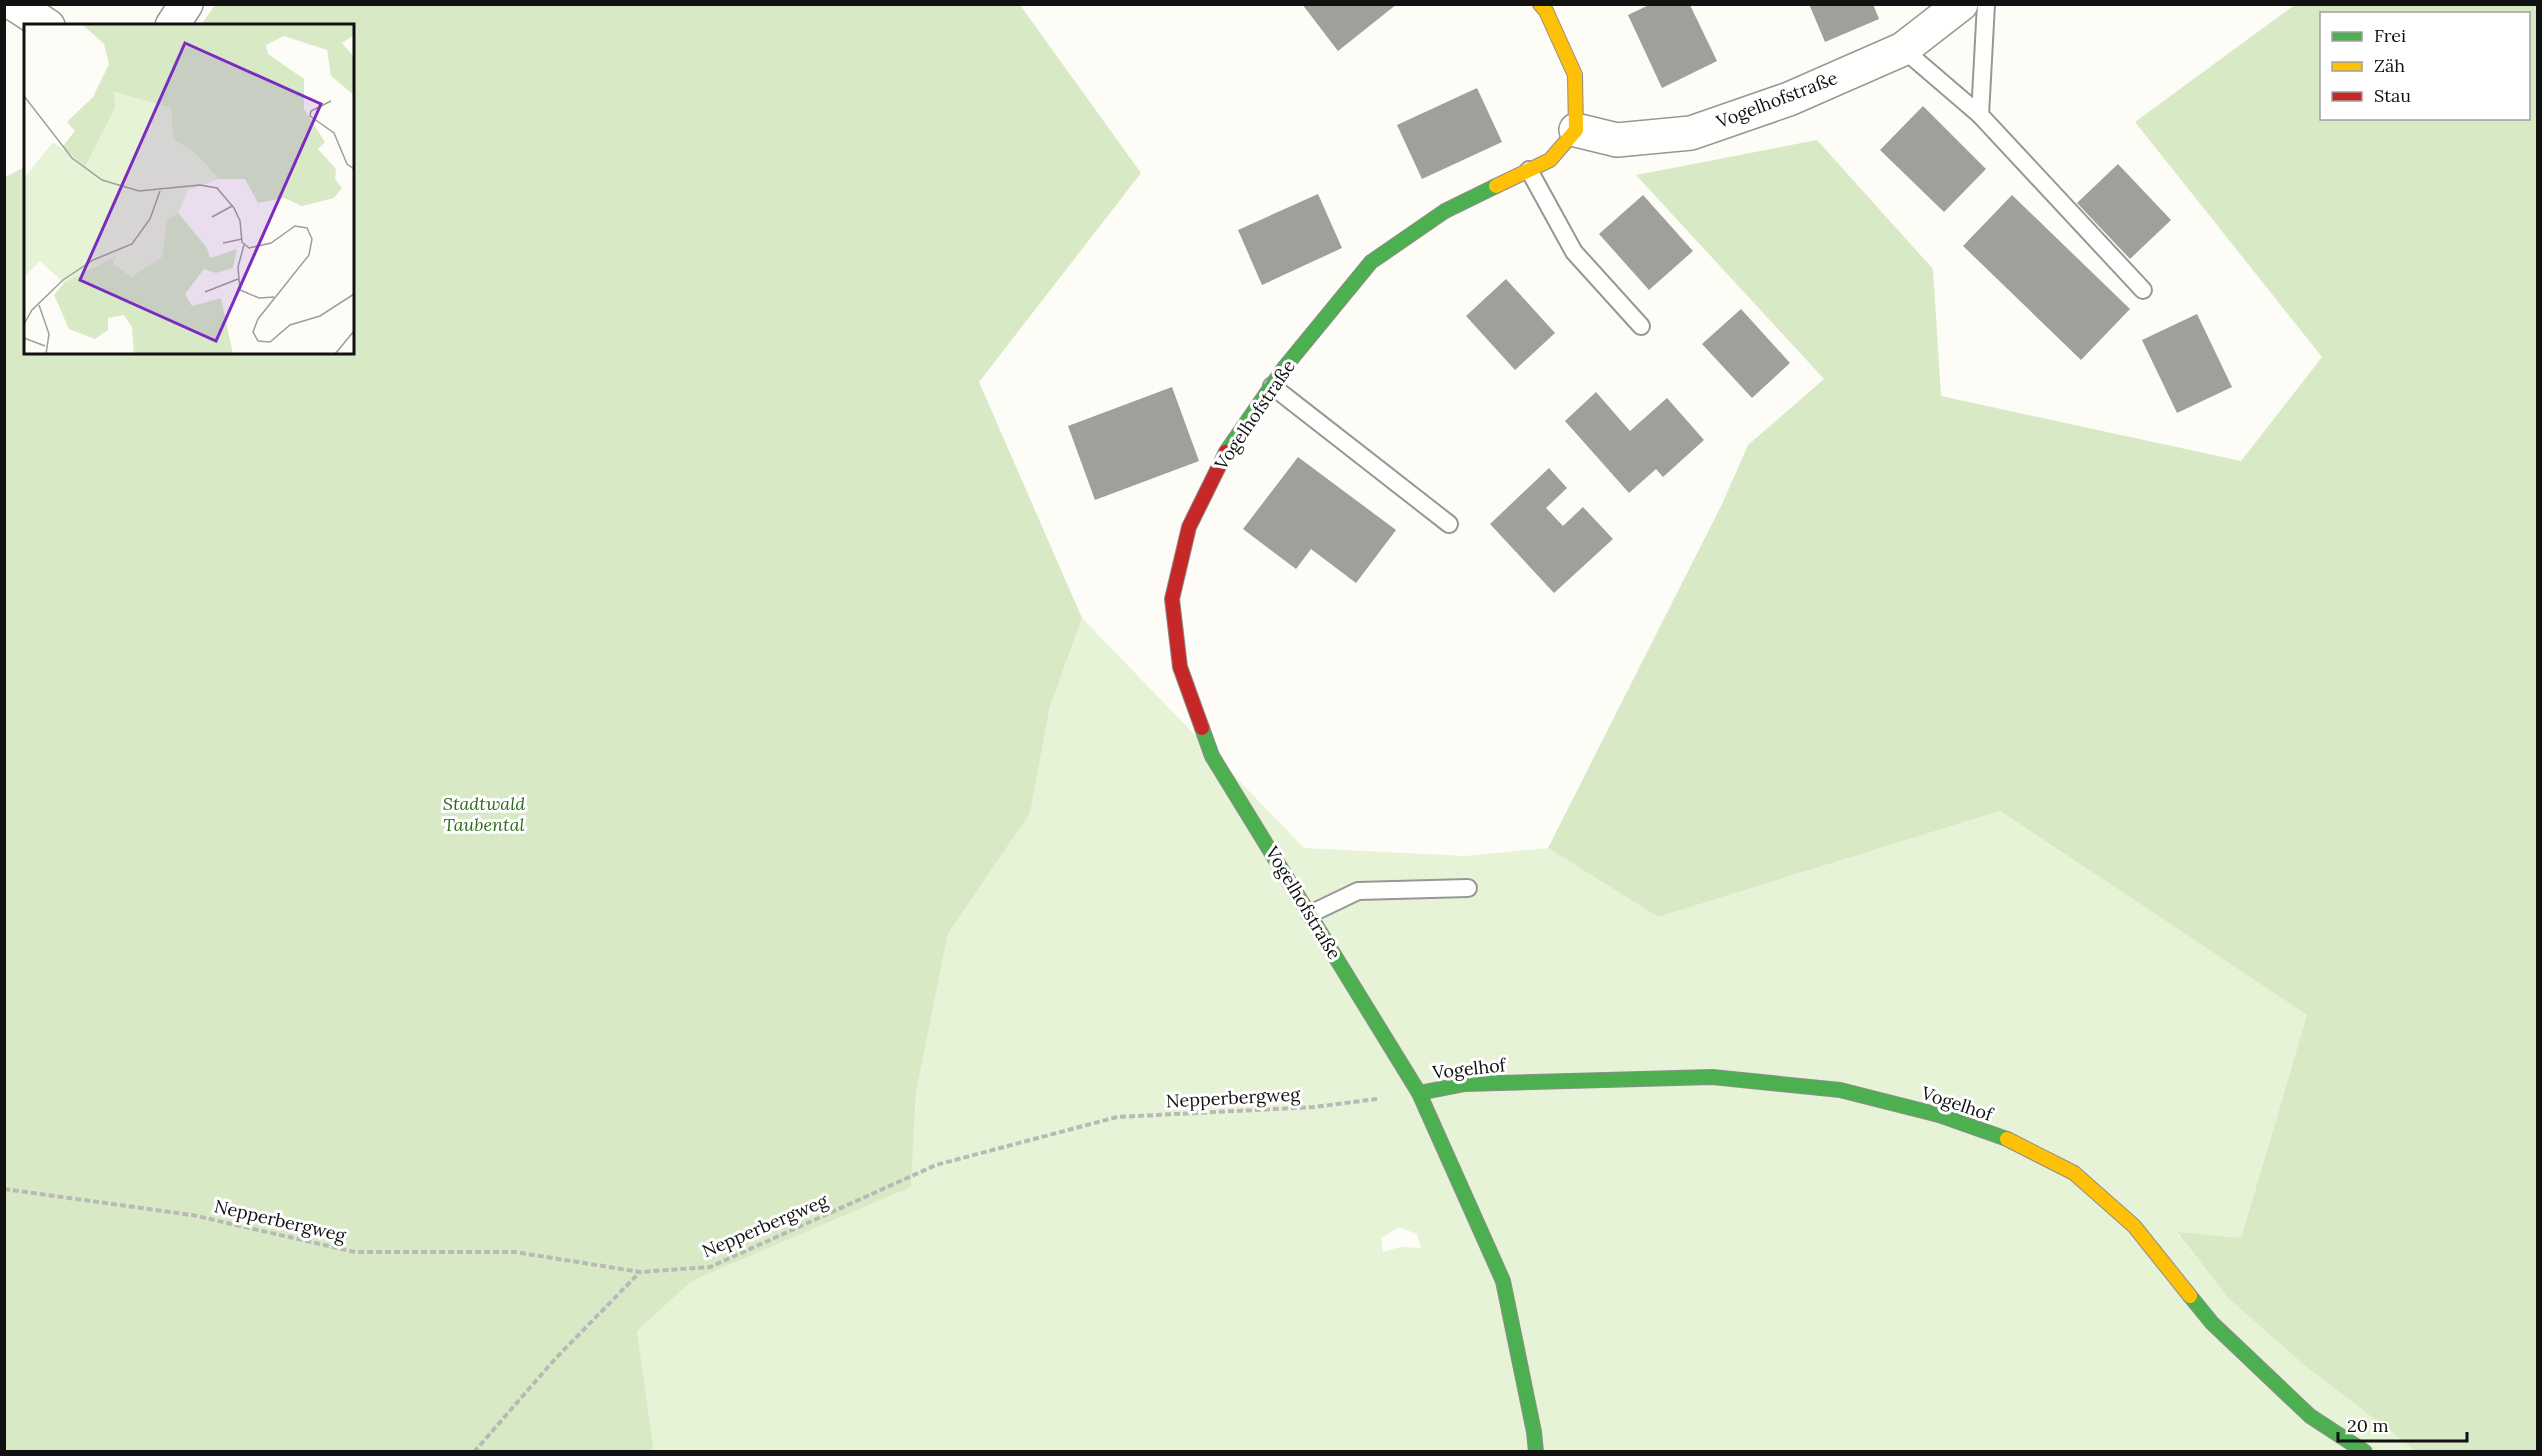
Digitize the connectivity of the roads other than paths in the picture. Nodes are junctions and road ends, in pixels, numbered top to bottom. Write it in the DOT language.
graph roads {
  1 [pos="14,4"];
  2 [pos="186,4"];
  3 [pos="1540,4"];
  4 [pos="1961,4"];
  5 [pos="1986,4"];
  6 [pos="45,24"];
  7 [pos="173,24"];
  8 [pos="1903,49"];
  9 [pos="1980,115"];
  10 [pos="1576,130"];
  11 [pos="1528,170"];
  12 [pos="2143,290"];
  13 [pos="1641,327"];
  14 [pos="1272,386"];
  15 [pos="1449,524"];
  16 [pos="1468,888"];
  17 [pos="1310,914"];
  18 [pos="1419,1094"];
  19 [pos="1536,1452"];
  20 [pos="2365,1452"];
  1 -- 6 [label="street"];
  2 -- 7 [label="street"];
  3 -- 10 [label="street"];
  4 -- 8 [label="street, Vogelhofstraße"];
  5 -- 9 [label="lane"];
  8 -- 9 [label="lane"];
  8 -- 10 [label="street, Vogelhofstraße"];
  9 -- 12 [label="lane"];
  10 -- 11 [label="street, Vogelhofstraße"];
  11 -- 13 [label="lane"];
  11 -- 14 [label="street, Vogelhofstraße"];
  14 -- 15 [label="lane"];
  14 -- 17 [label="street, Vogelhofstraße"];
  16 -- 17 [label="lane"];
  17 -- 18 [label="street, Vogelhofstraße"];
  18 -- 19 [label="street, Vogelhofstraße"];
  18 -- 20 [label="street, Vogelhof"];
}
